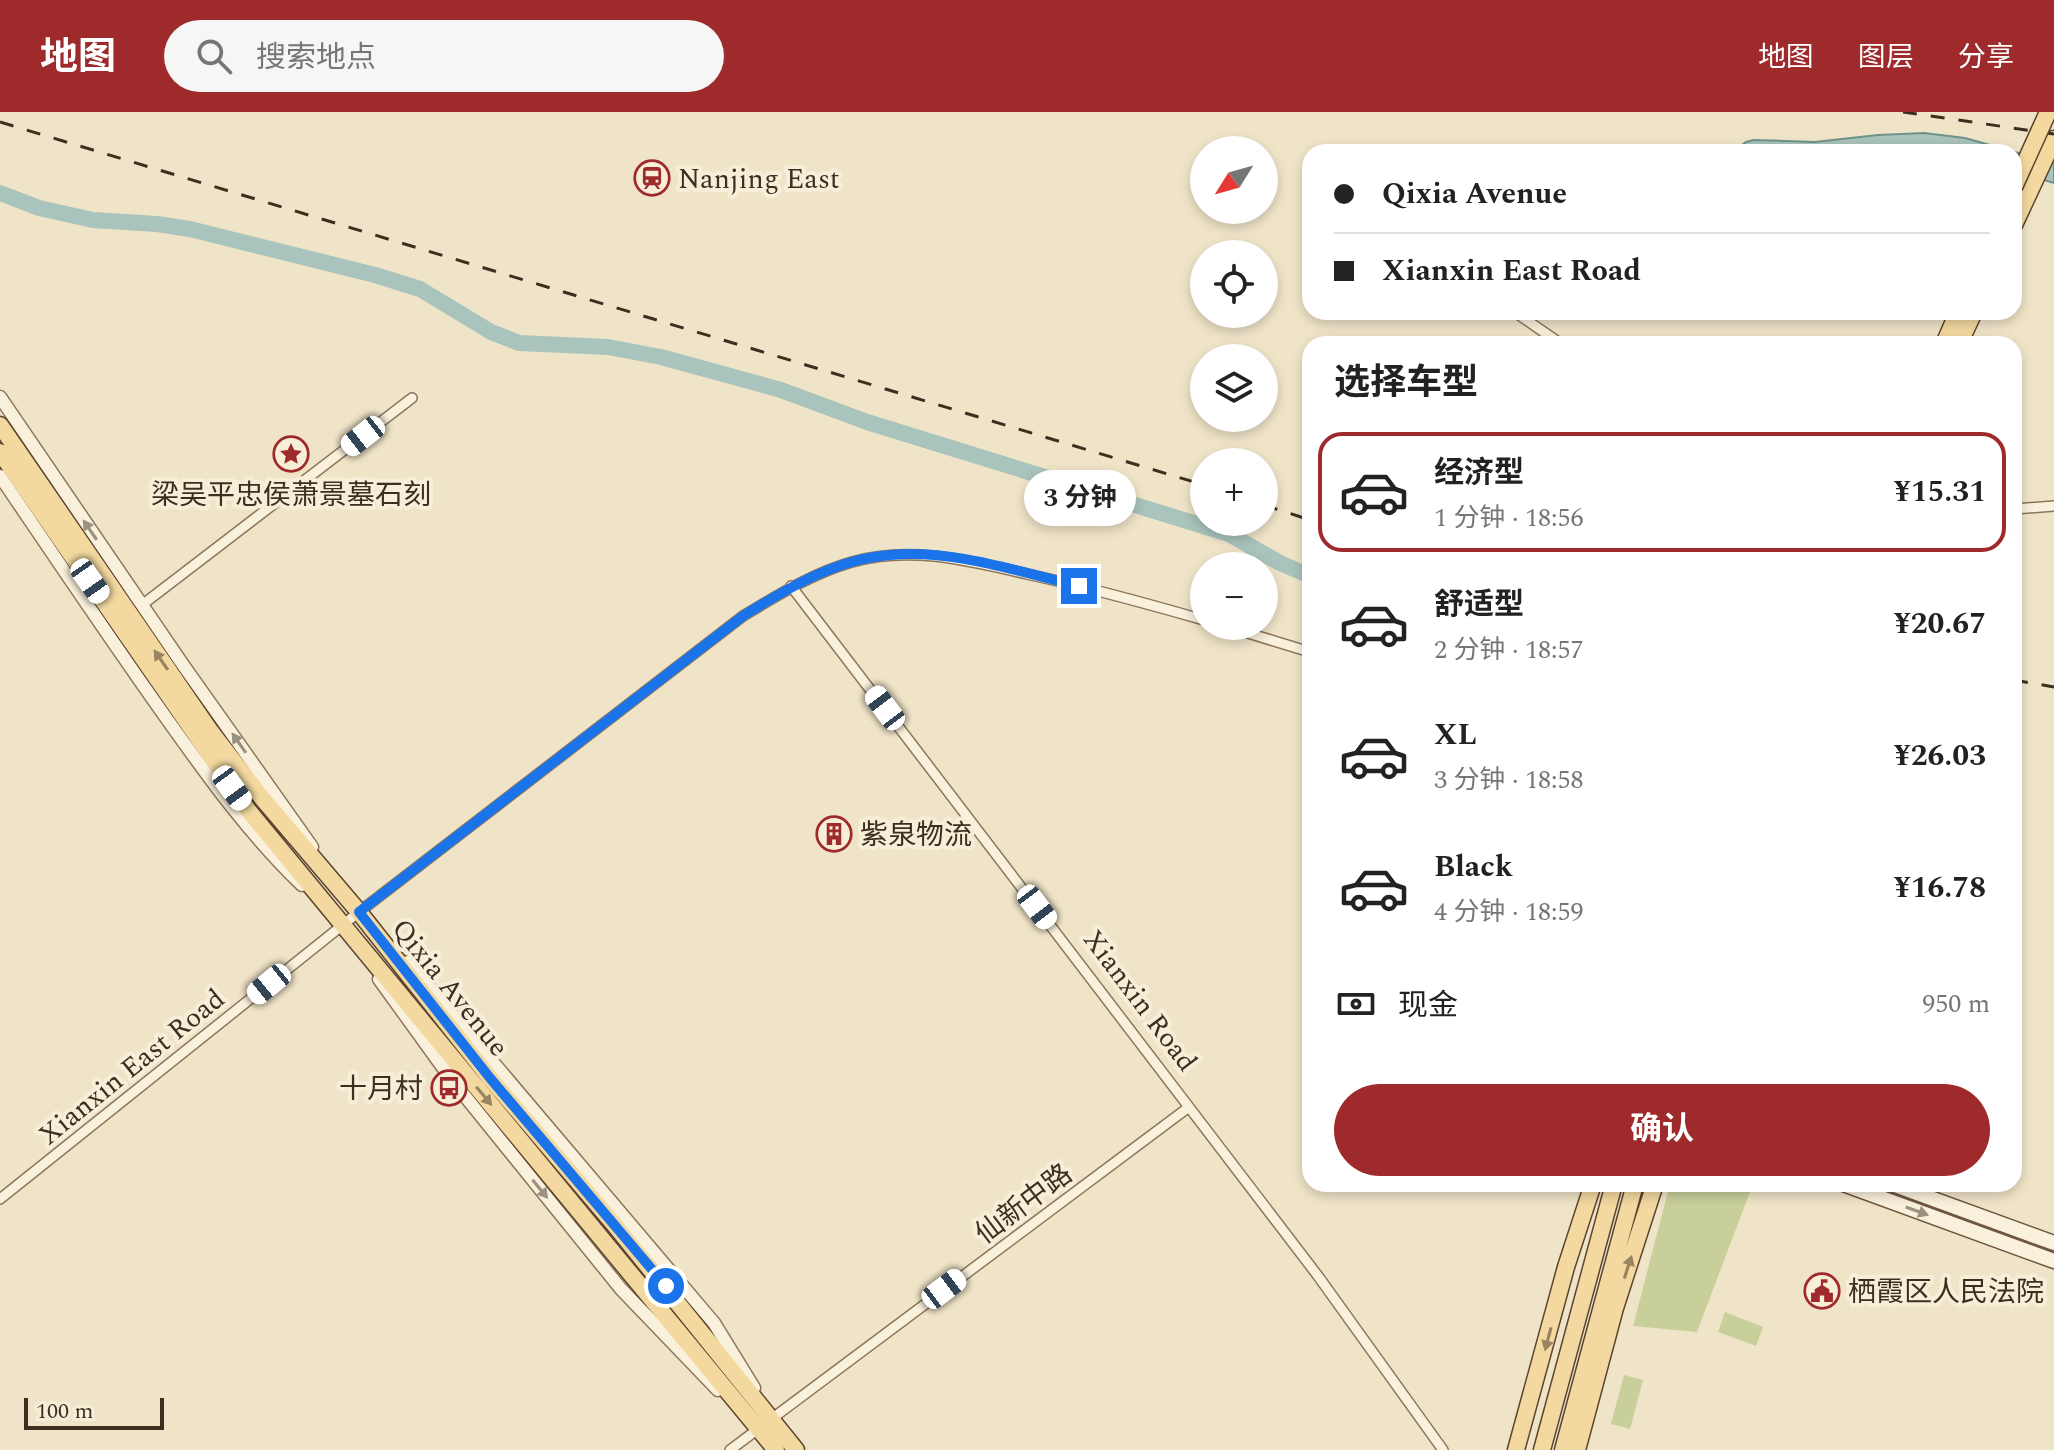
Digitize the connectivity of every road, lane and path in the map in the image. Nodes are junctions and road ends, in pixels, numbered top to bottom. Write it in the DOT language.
graph roads {
  1 [pos="2048,112"];
  2 [pos="2054,139"];
  3 [pos="2022,169"];
  4 [pos="2022,208"];
  5 [pos="1526,320"];
  6 [pos="1550,336"];
  7 [pos="0,397"];
  8 [pos="412,398"];
  9 [pos="0,425"];
  10 [pos="0,452"];
  11 [pos="0,476"];
  12 [pos="2054,506"];
  13 [pos="2022,508"];
  14 [pos="791,586"];
  15 [pos="142,605"];
  16 [pos="1190,616"];
  17 [pos="1271,640"];
  18 [pos="1302,650"];
  19 [pos="359,912"];
  20 [pos="342,925"];
  21 [pos="1189,1107"];
  22 [pos="1590,1192"];
  23 [pos="1612,1192"];
  24 [pos="1633,1192"];
  25 [pos="1652,1192"];
  26 [pos="1865,1192"];
  27 [pos="1914,1192"];
  28 [pos="0,1199"];
  29 [pos="2054,1243"];
  30 [pos="2054,1261"];
  31 [pos="772,1418"];
  32 [pos="758,1429"];
  33 [pos="730,1450"];
  34 [pos="774,1450"];
  35 [pos="796,1450"];
  36 [pos="805,1450"];
  37 [pos="1443,1450"];
  38 [pos="1516,1450"];
  39 [pos="1542,1450"];
  40 [pos="1563,1450"];
  41 [pos="1577,1450"];
  1 -- 3 [label="main road, bridge"];
  2 -- 4 [label="main road"];
  5 -- 6 [label="street"];
  15 -- 7 [label="street, one-way"];
  8 -- 15 [label="street"];
  19 -- 9 [label="main road, Qixia Avenue, one-way"];
  10 -- 20 [label="main road, Qixia Avenue"];
  11 -- 20 [label="street"];
  12 -- 13 [label="street"];
  14 -- 16 [label="street, Xianxin East Road"];
  14 -- 19 [label="street, Xianxin East Road"];
  14 -- 21 [label="street, Xianxin Road"];
  19 -- 15 [label="street, one-way"];
  17 -- 18 [label="street"];
  19 -- 20 [label="street, Xianxin East Road"];
  19 -- 31 [label="main road, Qixia Avenue"];
  20 -- 28 [label="street, Xianxin East Road"];
  20 -- 32 [label="main road, Qixia Avenue, one-way"];
  21 -- 31 [label="street, 仙新中路"];
  21 -- 37 [label="street, Xianxin Road"];
  22 -- 38 [label="main road, one-way"];
  23 -- 39 [label="main road"];
  24 -- 40 [label="main road"];
  41 -- 25 [label="main road, one-way"];
  26 -- 30 [label="main road, one-way"];
  27 -- 29 [label="main road"];
  31 -- 32 [label="street, 仙新中路"];
  31 -- 35 [label="main road, Qixia Avenue"];
  31 -- 36 [label="main road"];
  32 -- 33 [label="street, 仙新中路"];
  32 -- 34 [label="main road, Qixia Avenue"];
}
